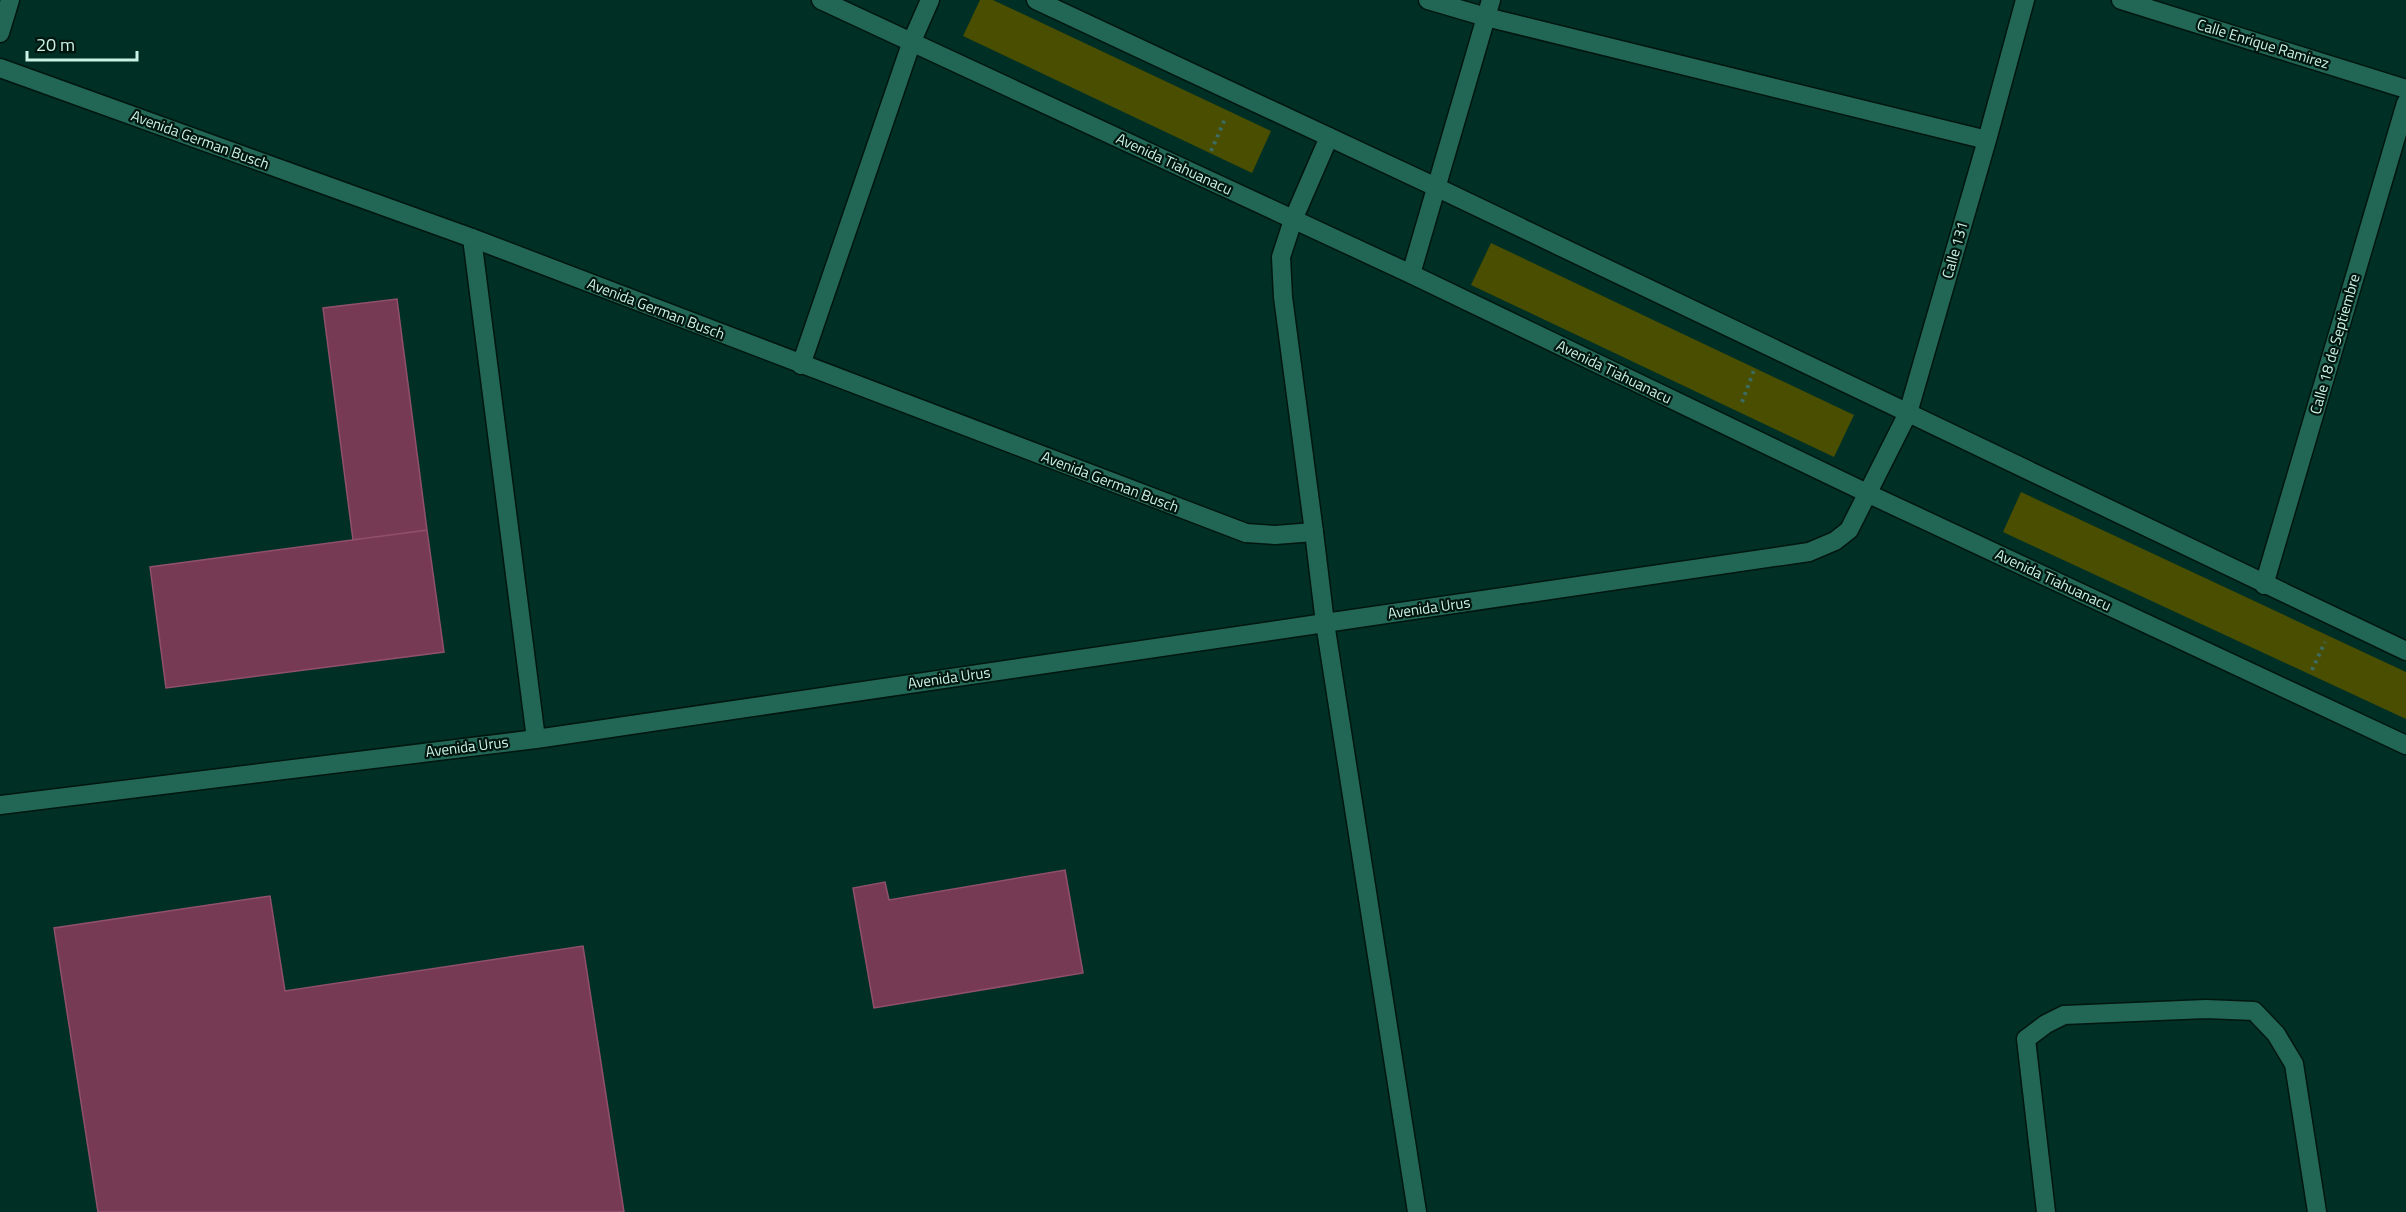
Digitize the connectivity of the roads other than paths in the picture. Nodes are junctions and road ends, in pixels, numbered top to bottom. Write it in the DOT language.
graph roads {
  1 [pos="10,0"];
  2 [pos="821,0"];
  3 [pos="930,0"];
  4 [pos="1036,0"];
  5 [pos="1428,0"];
  6 [pos="2025,0"];
  7 [pos="2121,0"];
  8 [pos="1488,9"];
  9 [pos="0,33"];
  10 [pos="912,41"];
  11 [pos="0,68"];
  12 [pos="2406,88"];
  13 [pos="2406,103"];
  14 [pos="1329,137"];
  15 [pos="1987,141"];
  16 [pos="1438,188"];
  17 [pos="1293,220"];
  18 [pos="472,238"];
  19 [pos="1412,274"];
  20 [pos="801,365"];
  21 [pos="1908,413"];
  22 [pos="1869,494"];
  23 [pos="1314,532"];
  24 [pos="2264,585"];
  25 [pos="1325,623"];
  26 [pos="2406,651"];
  27 [pos="536,739"];
  28 [pos="2406,745"];
  29 [pos="0,805"];
  30 [pos="1417,1212"];
  31 [pos="2046,1212"];
  32 [pos="2317,1212"];
  1 -- 9 [label="main road"];
  2 -- 10 [label="main road, Avenida Tiahuanacu"];
  3 -- 10 [label="main road"];
  4 -- 14 [label="main road"];
  5 -- 8 [label="main road"];
  6 -- 15 [label="main road, Calle 131"];
  7 -- 12 [label="main road, Calle Enrique Ramirez"];
  8 -- 15 [label="main road"];
  8 -- 16 [label="main road"];
  10 -- 17 [label="main road, Avenida Tiahuanacu"];
  10 -- 20 [label="main road"];
  11 -- 18 [label="main road, Avenida German Busch"];
  13 -- 24 [label="main road, Calle 18 de Septiembre"];
  14 -- 16 [label="main road"];
  14 -- 17 [label="main road"];
  15 -- 21 [label="main road, Calle 131"];
  16 -- 19 [label="main road"];
  16 -- 21 [label="main road"];
  17 -- 19 [label="main road, Avenida Tiahuanacu"];
  17 -- 23 [label="main road"];
  18 -- 20 [label="main road, Avenida German Busch"];
  18 -- 27 [label="main road"];
  19 -- 22 [label="main road, Avenida Tiahuanacu"];
  20 -- 23 [label="main road, Avenida German Busch"];
  21 -- 22 [label="main road, Calle 131"];
  21 -- 24 [label="main road"];
  22 -- 25 [label="main road, Avenida Urus"];
  22 -- 28 [label="main road, Avenida Tiahuanacu"];
  23 -- 25 [label="main road"];
  24 -- 26 [label="main road"];
  25 -- 27 [label="main road, Avenida Urus"];
  25 -- 30 [label="main road"];
  27 -- 29 [label="main road, Avenida Urus"];
  31 -- 32 [label="main road"];
}
